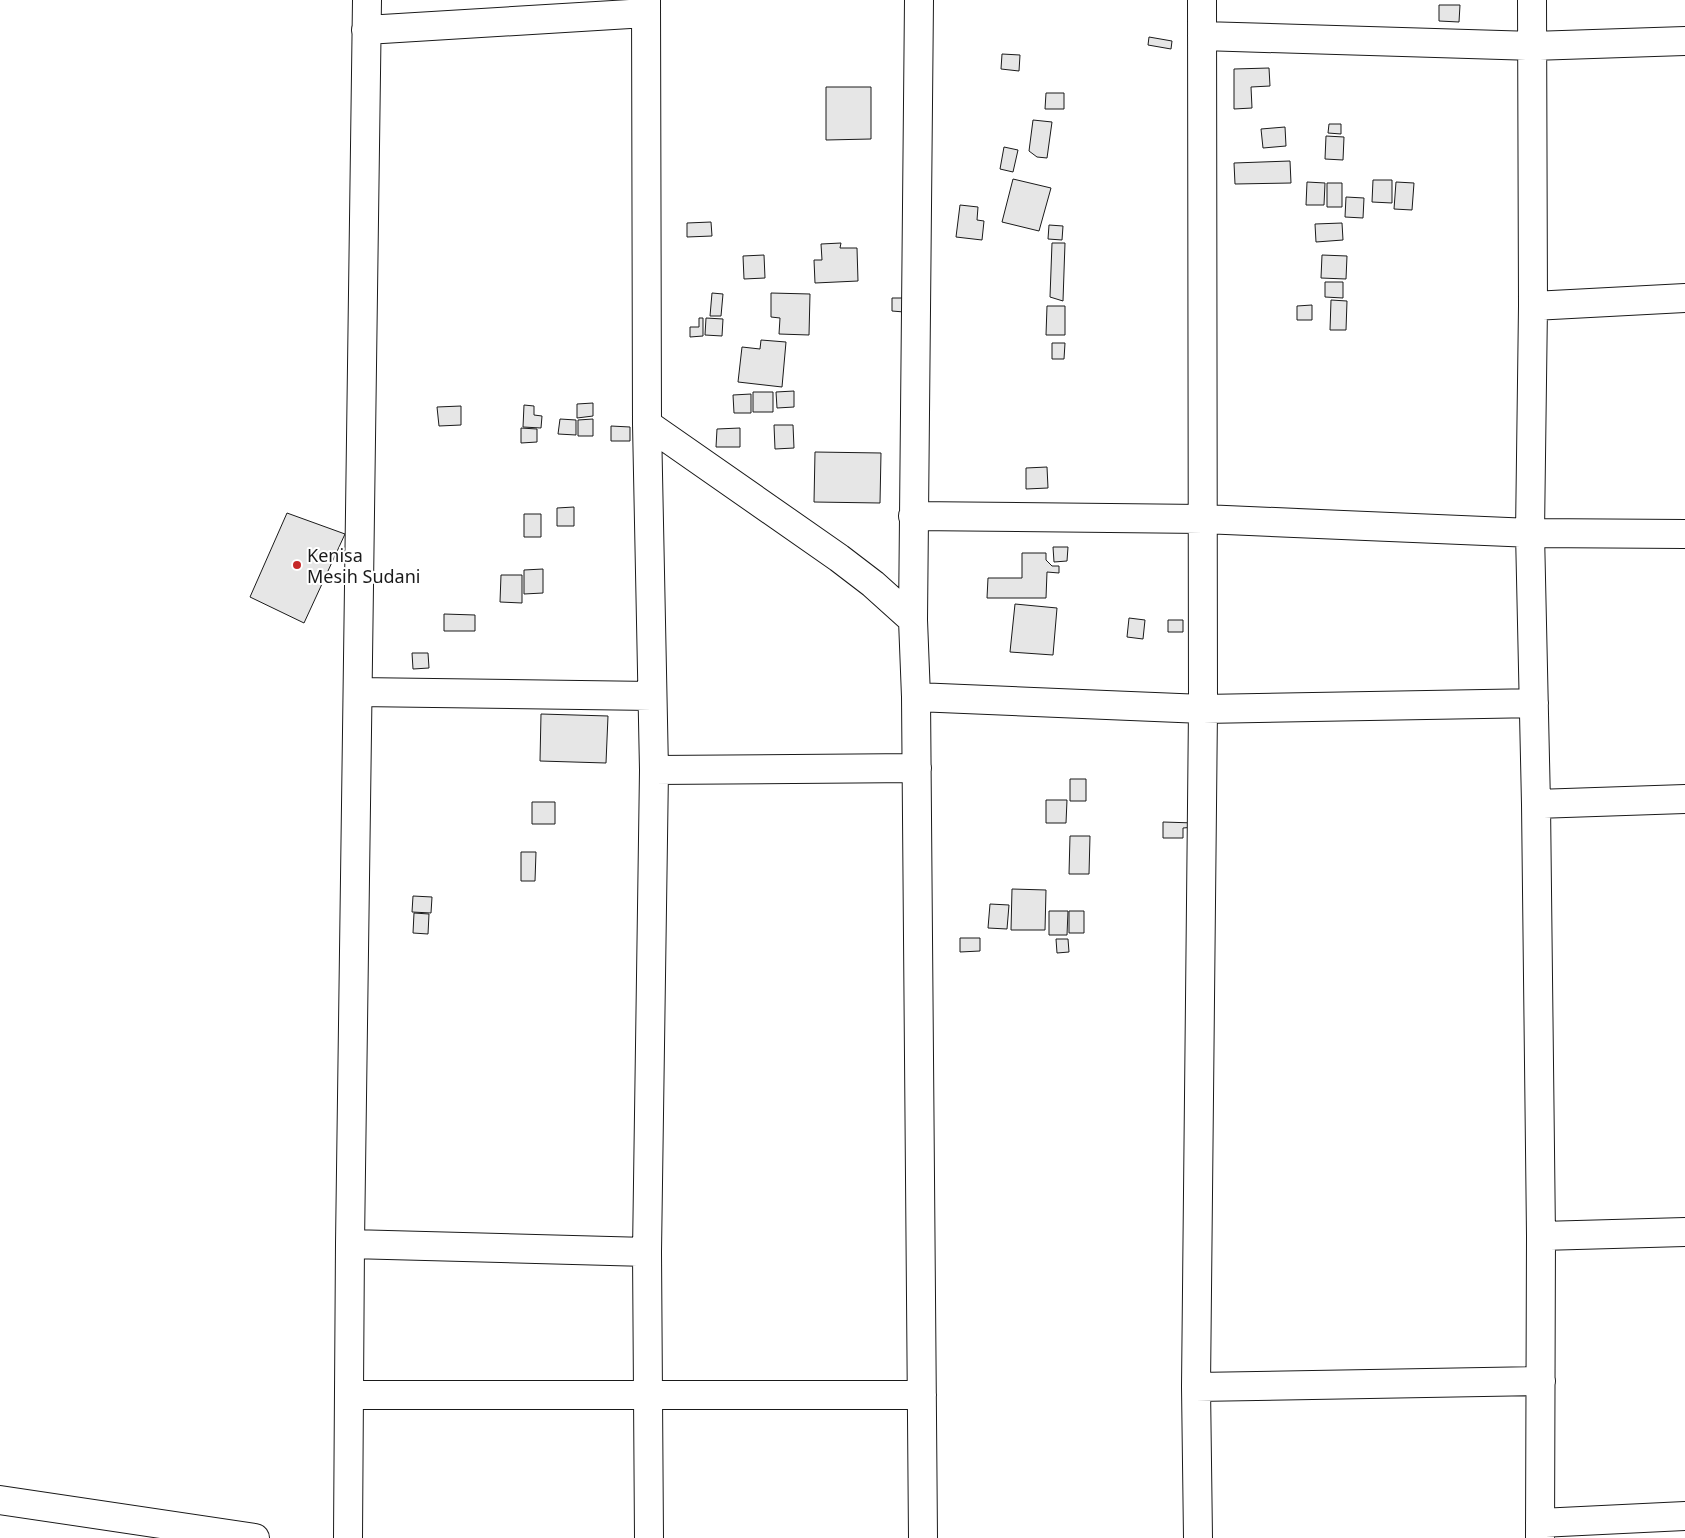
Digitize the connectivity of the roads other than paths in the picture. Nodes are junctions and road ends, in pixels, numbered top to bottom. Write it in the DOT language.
graph roads {
  1 [pos="367,0"];
  2 [pos="919,0"];
  3 [pos="1202,0"];
  4 [pos="1532,0"];
  5 [pos="646,7"];
  6 [pos="366,30"];
  7 [pos="1202,36"];
  8 [pos="1685,41"];
  9 [pos="1532,46"];
  10 [pos="1685,298"];
  11 [pos="1533,306"];
  12 [pos="647,424"];
  13 [pos="913,516"];
  14 [pos="1203,520"];
  15 [pos="1530,533"];
  16 [pos="1685,534"];
  17 [pos="913,620"];
  18 [pos="358,692"];
  19 [pos="652,696"];
  20 [pos="916,697"];
  21 [pos="1534,703"];
  22 [pos="1203,709"];
  23 [pos="916,768"];
  24 [pos="654,770"];
  25 [pos="1685,799"];
  26 [pos="1536,804"];
  27 [pos="1685,1232"];
  28 [pos="1541,1236"];
  29 [pos="350,1244"];
  30 [pos="648,1252"];
  31 [pos="1540,1381"];
  32 [pos="1196,1387"];
  33 [pos="922,1394"];
  34 [pos="350,1395"];
  35 [pos="649,1396"];
  36 [pos="0,1500"];
  37 [pos="1685,1516"];
  38 [pos="1540,1530"];
  39 [pos="256,1538"];
  40 [pos="348,1538"];
  41 [pos="650,1538"];
  42 [pos="923,1538"];
  43 [pos="1198,1538"];
  1 -- 6 [label="street"];
  2 -- 13 [label="street"];
  3 -- 7 [label="street"];
  4 -- 9 [label="street"];
  5 -- 6 [label="street"];
  5 -- 12 [label="street"];
  6 -- 18 [label="street"];
  7 -- 9 [label="street"];
  7 -- 14 [label="street"];
  8 -- 9 [label="street"];
  9 -- 11 [label="street"];
  10 -- 11 [label="street"];
  11 -- 15 [label="street"];
  12 -- 17 [label="street"];
  12 -- 19 [label="street"];
  13 -- 14 [label="street"];
  13 -- 17 [label="street"];
  14 -- 15 [label="street"];
  14 -- 22 [label="street"];
  15 -- 16 [label="street"];
  15 -- 21 [label="street"];
  17 -- 20 [label="street"];
  18 -- 19 [label="street"];
  18 -- 29 [label="street"];
  19 -- 24 [label="street"];
  20 -- 22 [label="street"];
  20 -- 23 [label="street"];
  21 -- 22 [label="street"];
  21 -- 26 [label="street"];
  22 -- 32 [label="street"];
  23 -- 24 [label="street"];
  23 -- 33 [label="street"];
  24 -- 30 [label="street"];
  25 -- 26 [label="street"];
  26 -- 28 [label="street"];
  27 -- 28 [label="street"];
  28 -- 31 [label="street"];
  29 -- 30 [label="street"];
  29 -- 34 [label="street"];
  30 -- 35 [label="street"];
  31 -- 32 [label="street"];
  31 -- 38 [label="street"];
  32 -- 43 [label="street"];
  33 -- 35 [label="street"];
  33 -- 42 [label="street"];
  34 -- 35 [label="street"];
  34 -- 40 [label="street"];
  35 -- 41 [label="street"];
  36 -- 39 [label="street"];
  37 -- 38 [label="street"];
}
